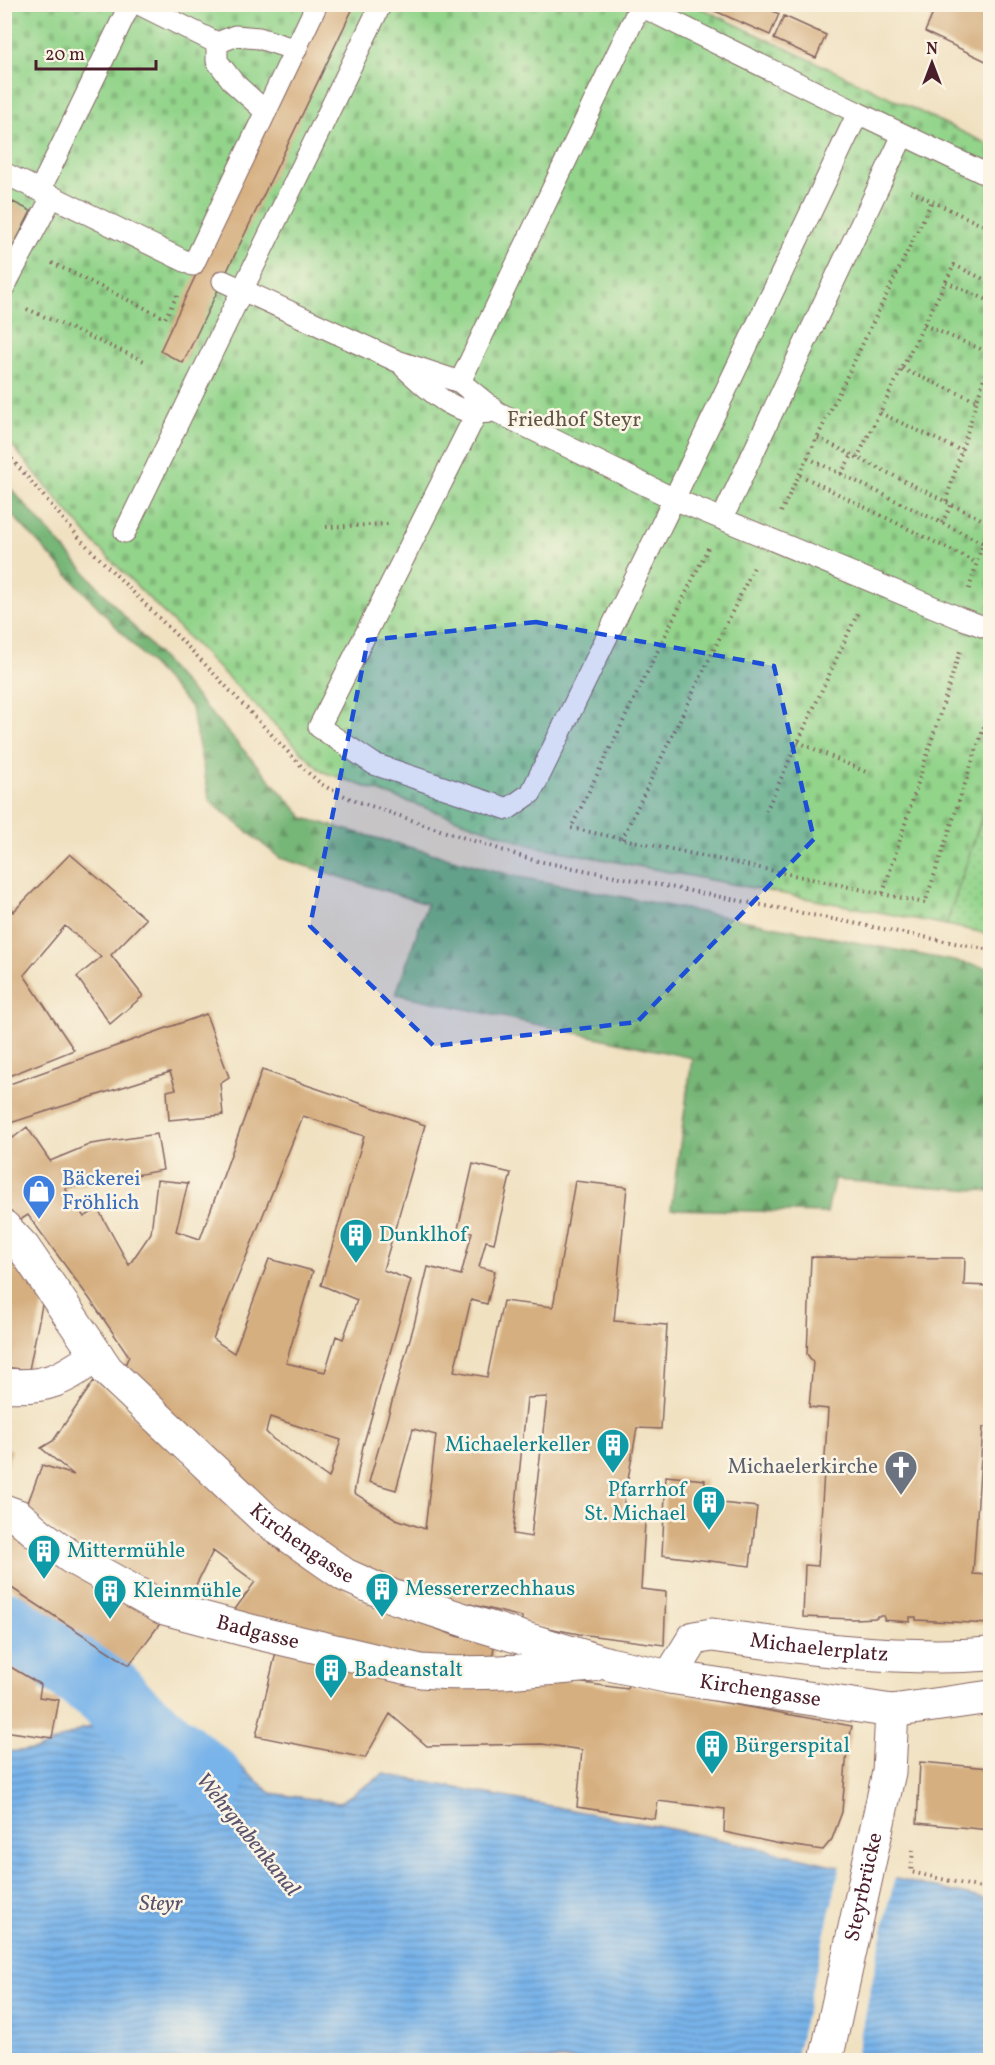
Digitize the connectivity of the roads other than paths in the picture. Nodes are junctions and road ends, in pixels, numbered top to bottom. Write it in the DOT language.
graph roads {
  1 [pos="130,4"];
  2 [pos="139,4"];
  3 [pos="317,4"];
  4 [pos="381,4"];
  5 [pos="639,5"];
  6 [pos="217,43"];
  7 [pos="296,50"];
  8 [pos="266,112"];
  9 [pos="858,113"];
  10 [pos="903,135"];
  11 [pos="4,173"];
  12 [pos="990,176"];
  13 [pos="46,194"];
  14 [pos="223,281"];
  15 [pos="4,287"];
  16 [pos="244,290"];
  17 [pos="397,361"];
  18 [pos="460,382"];
  19 [pos="497,411"];
  20 [pos="476,414"];
  21 [pos="674,499"];
  22 [pos="722,519"];
  23 [pos="125,532"];
  24 [pos="990,629"];
  25 [pos="5,1227"];
  26 [pos="97,1354"];
  27 [pos="4,1385"];
  28 [pos="4,1511"];
  29 [pos="990,1654"];
  30 [pos="609,1664"];
  31 [pos="670,1677"];
  32 [pos="990,1697"];
  33 [pos="892,1711"];
  34 [pos="826,2061"];
  1 -- 13 [label="lane"];
  2 -- 6 [label="lane"];
  3 -- 7 [label="lane"];
  4 -- 16 [label="lane"];
  5 -- 9 [label="lane"];
  5 -- 18 [label="lane"];
  6 -- 7 [label="lane"];
  6 -- 8 [label="lane"];
  7 -- 8 [label="lane"];
  8 -- 13 [label="lane"];
  9 -- 10 [label="lane"];
  9 -- 21 [label="lane"];
  10 -- 12 [label="lane"];
  10 -- 22 [label="lane"];
  11 -- 13 [label="lane"];
  13 -- 15 [label="lane"];
  14 -- 16 [label="lane"];
  16 -- 17 [label="lane"];
  16 -- 23 [label="lane"];
  17 -- 18 [label="lane"];
  17 -- 20 [label="lane"];
  18 -- 19 [label="lane"];
  19 -- 20 [label="lane"];
  19 -- 21 [label="lane"];
  20 -- 21 [label="lane"];
  21 -- 22 [label="lane"];
  22 -- 24 [label="lane"];
  25 -- 26 [label="street, Kirchengasse"];
  26 -- 27 [label="street"];
  26 -- 30 [label="street, Kirchengasse"];
  28 -- 30 [label="street, Badgasse"];
  29 -- 31 [label="street, Michaelerplatz"];
  30 -- 31 [label="street, Kirchengasse"];
  31 -- 33 [label="street, Kirchengasse"];
  32 -- 33 [label="street, Kirchengasse"];
  33 -- 34 [label="street, Steyrbrücke"];
}
